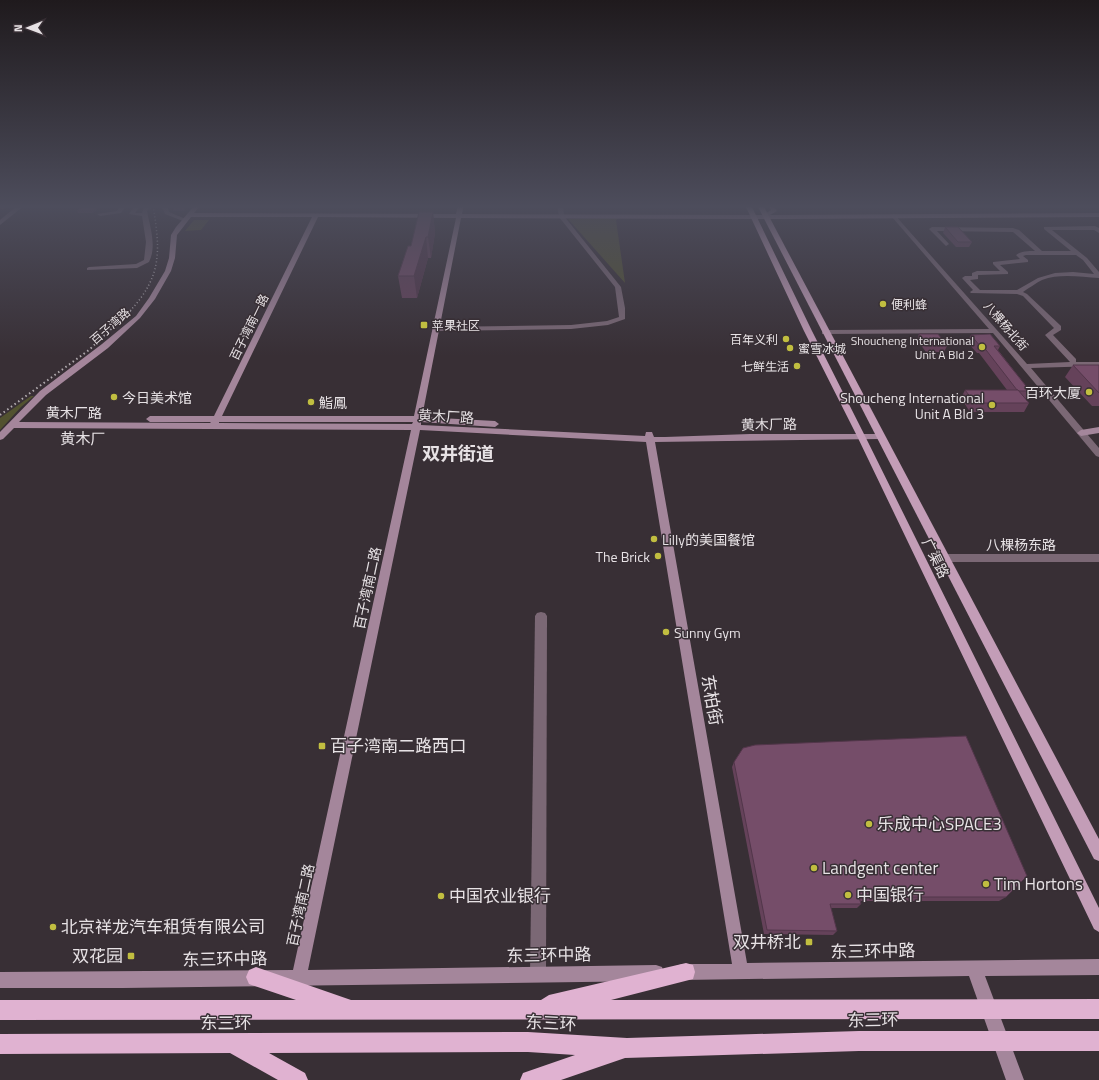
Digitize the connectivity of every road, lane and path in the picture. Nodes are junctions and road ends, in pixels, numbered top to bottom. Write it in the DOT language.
graph roads {
  1 [pos="148,255"];
  2 [pos="172,255"];
  3 [pos="297,255"];
  4 [pos="451,255"];
  5 [pos="593,255"];
  6 [pos="769,255"];
  7 [pos="785,255"];
  8 [pos="929,255"];
  9 [pos="1019,255"];
  10 [pos="1081,255"];
  11 [pos="1085,264"];
  12 [pos="89,269"];
  13 [pos="1098,275"];
  14 [pos="978,292"];
  15 [pos="1018,292"];
  16 [pos="962,293"];
  17 [pos="436,329"];
  18 [pos="995,331"];
  19 [pos="825,332"];
  20 [pos="1073,361"];
  21 [pos="1099,364"];
  22 [pos="1025,366"];
  23 [pos="14,422"];
  24 [pos="215,422"];
  25 [pos="416,423"];
  26 [pos="1099,430"];
  27 [pos="860,433"];
  28 [pos="879,433"];
  29 [pos="1082,433"];
  30 [pos="0,437"];
  31 [pos="650,437"];
  32 [pos="1099,454"];
  33 [pos="944,558"];
  34 [pos="1099,558"];
  35 [pos="541,616"];
  36 [pos="1099,854"];
  37 [pos="1099,924"];
  38 [pos="1099,967"];
  39 [pos="974,969"];
  40 [pos="686,972"];
  41 [pos="741,972"];
  42 [pos="538,974"];
  43 [pos="256,977"];
  44 [pos="299,977"];
  45 [pos="0,980"];
  46 [pos="1099,1009"];
  47 [pos="0,1010"];
  48 [pos="356,1010"];
  49 [pos="530,1010"];
  50 [pos="1099,1041"];
  51 [pos="9,1044"];
  52 [pos="232,1044"];
  53 [pos="626,1048"];
  54 [pos="298,1080"];
  55 [pos="530,1080"];
  56 [pos="1015,1080"];
  1 -- 12 [label="street"];
  2 -- 23 [label="street, 百子湾路"];
  3 -- 24 [label="street, 百子湾南一路"];
  4 -- 17 [label="street, 百子湾南二路"];
  5 -- 17 [label="street"];
  6 -- 27 [label="main road, 广渠路"];
  7 -- 19 [label="main road, 广渠路"];
  8 -- 16 [label="street, 八棵杨北街"];
  9 -- 14 [label="street"];
  10 -- 13 [label="street"];
  11 -- 13 [label="street"];
  13 -- 15 [label="street"];
  14 -- 15 [label="street"];
  14 -- 16 [label="street"];
  15 -- 20 [label="street"];
  16 -- 18 [label="street, 八棵杨北街"];
  17 -- 25 [label="street, 百子湾南二路"];
  18 -- 19 [label="street"];
  18 -- 22 [label="street, 八棵杨北街"];
  19 -- 28 [label="main road, 广渠路"];
  21 -- 22 [label="street"];
  22 -- 29 [label="street, 八棵杨北街"];
  23 -- 24 [label="street, 黄木厂路"];
  23 -- 30 [label="street, 百子湾路"];
  24 -- 25 [label="street, 黄木厂路"];
  25 -- 31 [label="street, 黄木厂路"];
  25 -- 44 [label="street, 百子湾南二路"];
  26 -- 29 [label="street"];
  27 -- 28 [label="street, 黄木厂路"];
  27 -- 31 [label="street, 黄木厂路"];
  27 -- 37 [label="main road, 广渠路"];
  28 -- 33 [label="main road, 广渠路"];
  29 -- 32 [label="street, 八棵杨北街"];
  31 -- 41 [label="street, 东柏街"];
  33 -- 34 [label="street, 八棵杨东路"];
  33 -- 36 [label="main road, 广渠路"];
  35 -- 42 [label="street"];
  38 -- 39 [label="street, 东三环中路"];
  39 -- 41 [label="street, 东三环中路"];
  39 -- 56 [label="street"];
  40 -- 41 [label="street, 东三环中路"];
  40 -- 42 [label="street, 东三环中路"];
  40 -- 49 [label="highway"];
  42 -- 44 [label="street, 东三环中路"];
  43 -- 44 [label="street, 东三环中路"];
  43 -- 45 [label="street, 东三环中路"];
  43 -- 48 [label="highway"];
  46 -- 49 [label="highway, 东三环"];
  47 -- 48 [label="highway, 东三环"];
  48 -- 49 [label="highway, 东三环"];
  50 -- 53 [label="highway, 东三环"];
  51 -- 52 [label="highway, 东三环"];
  52 -- 53 [label="highway, 东三环"];
  52 -- 54 [label="highway"];
  53 -- 55 [label="highway"];
}
